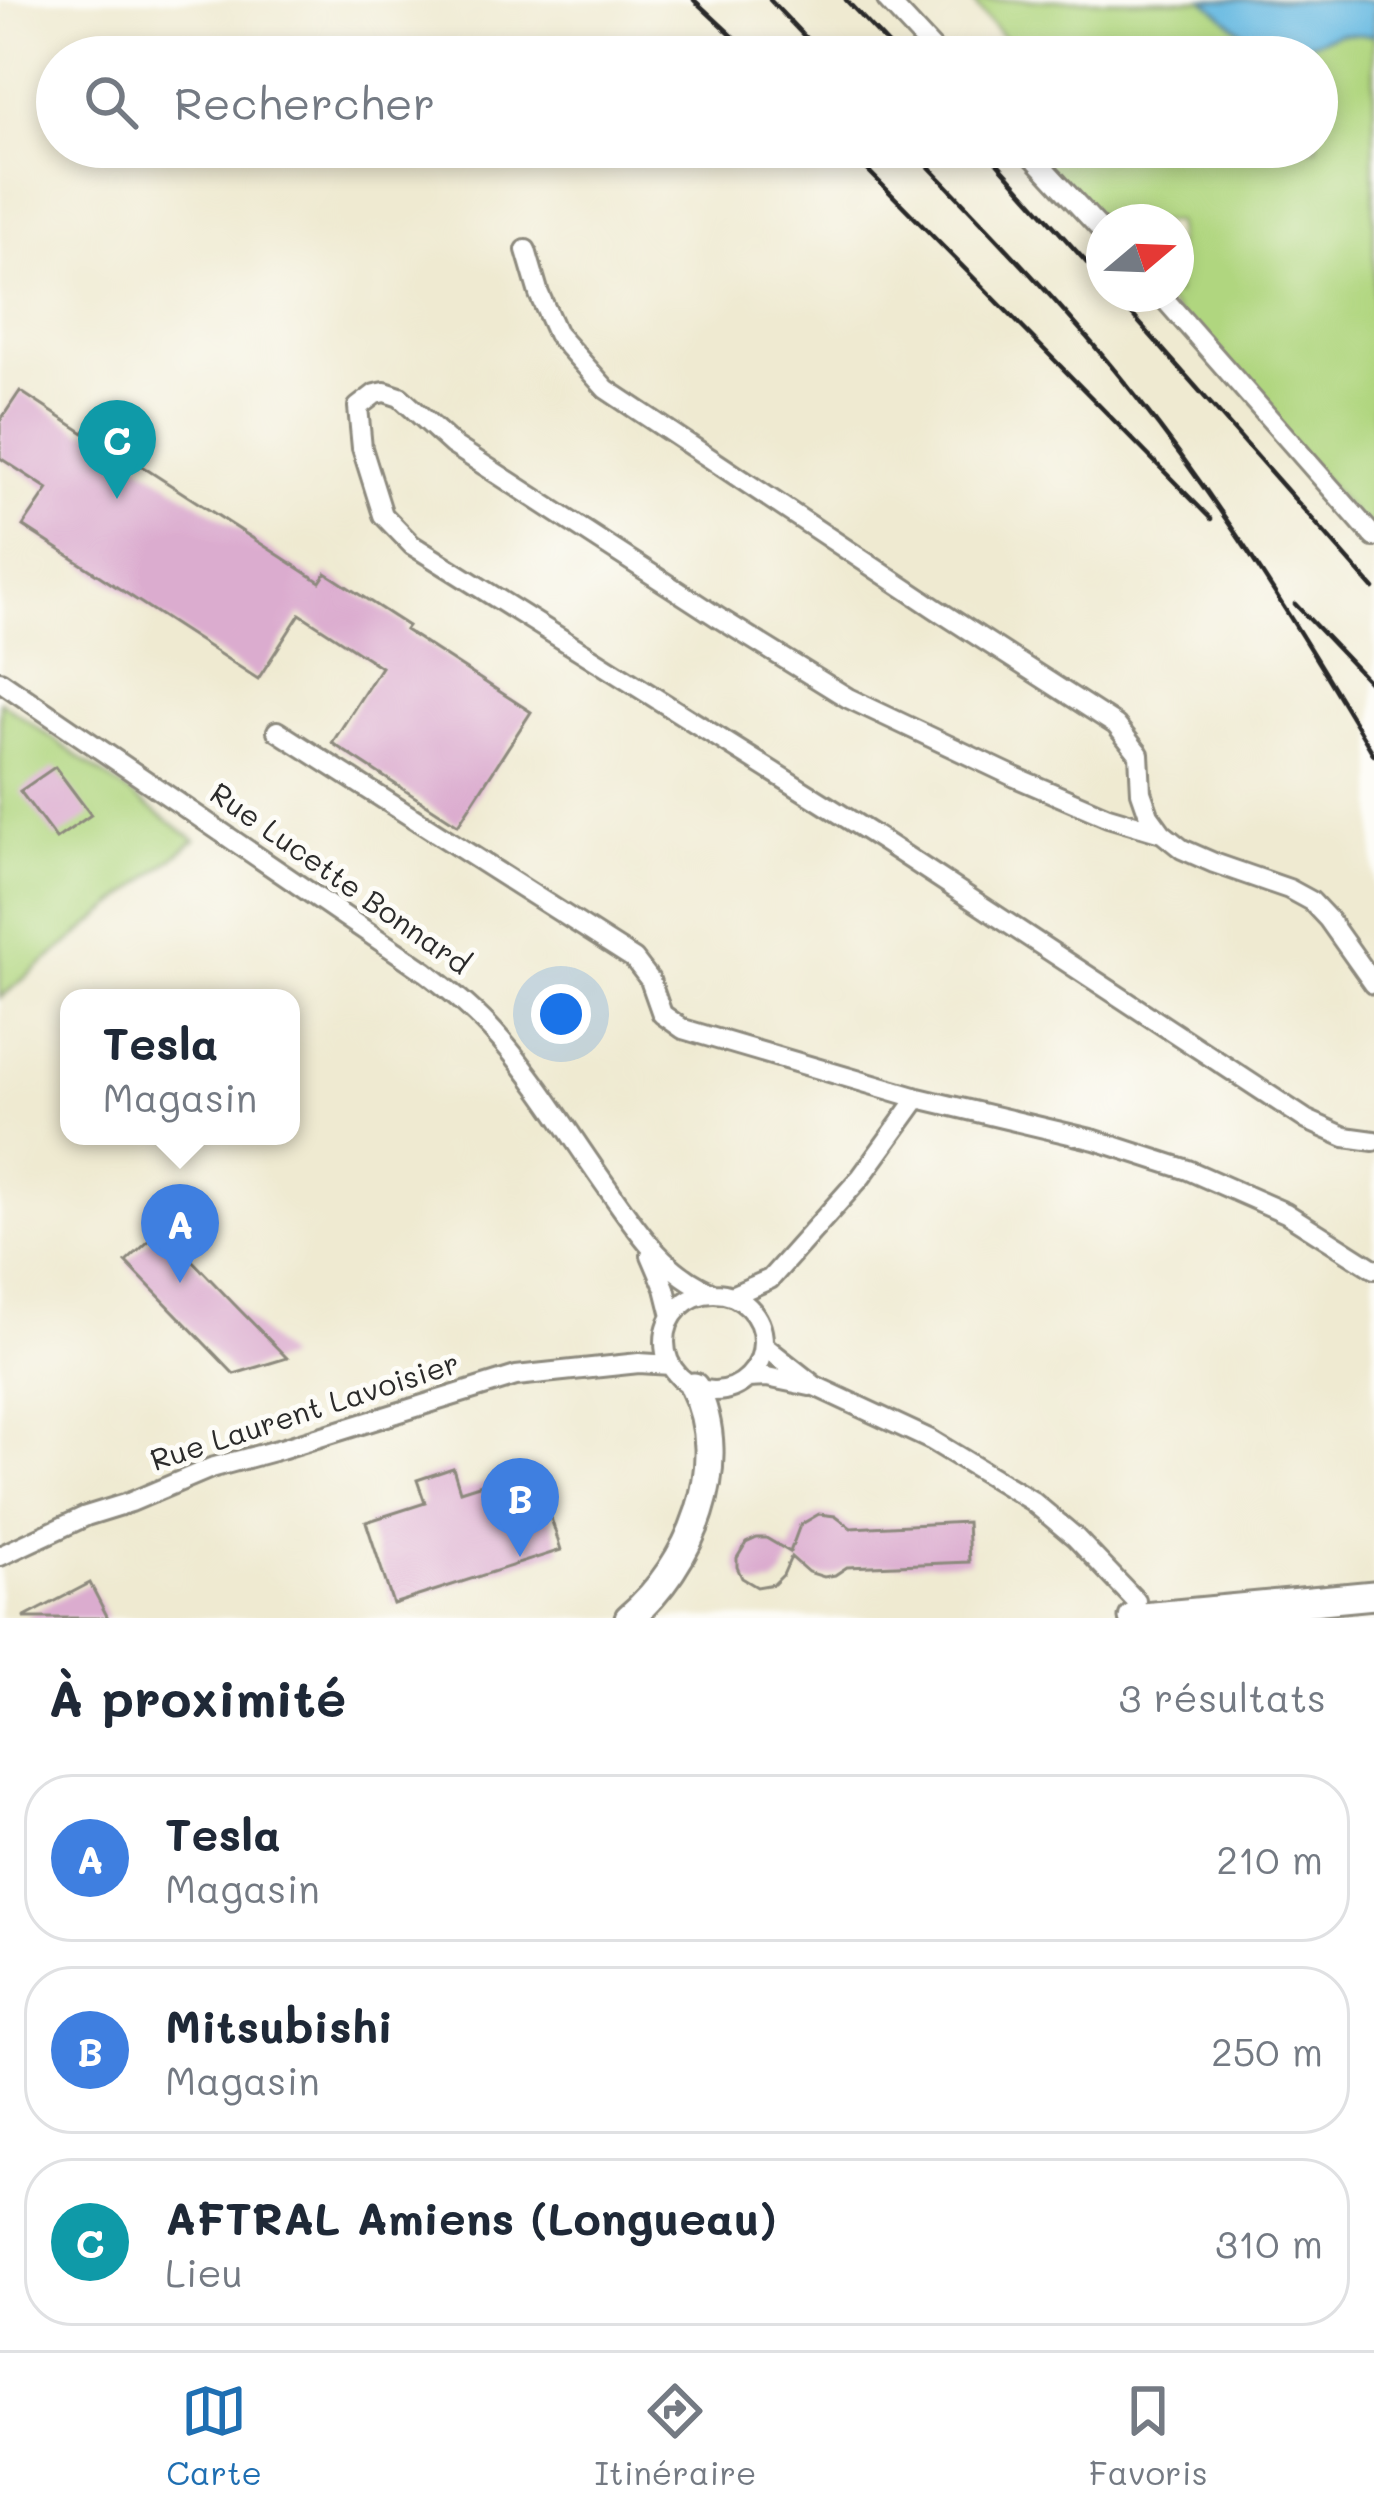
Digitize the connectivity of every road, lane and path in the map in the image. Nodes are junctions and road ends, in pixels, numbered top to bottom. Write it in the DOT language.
graph roads {
  1 [pos="887,0"];
  2 [pos="920,36"];
  3 [pos="1044,168"];
  4 [pos="1086,214"];
  5 [pos="526,250"];
  6 [pos="1176,312"];
  7 [pos="1374,537"];
  8 [pos="0,681"];
  9 [pos="277,730"];
  10 [pos="1162,833"];
  11 [pos="1374,984"];
  12 [pos="918,1099"];
  13 [pos="1374,1141"];
  14 [pos="641,1234"];
  15 [pos="1374,1269"];
  16 [pos="770,1279"];
  17 [pos="721,1294"];
  18 [pos="672,1316"];
  19 [pos="757,1318"];
  20 [pos="664,1340"];
  21 [pos="763,1345"];
  22 [pos="639,1364"];
  23 [pos="670,1365"];
  24 [pos="747,1378"];
  25 [pos="815,1386"];
  26 [pos="694,1387"];
  27 [pos="0,1556"];
  28 [pos="1374,1594"];
  29 [pos="1134,1609"];
  30 [pos="629,1618"];
  1 -- 2 [label="street"];
  3 -- 4 [label="street"];
  5 -- 10 [label="street"];
  6 -- 7 [label="street"];
  8 -- 14 [label="street, Rue Lucette Bonnard"];
  9 -- 12 [label="street"];
  10 -- 11 [label="street"];
  10 -- 13 [label="street"];
  12 -- 15 [label="street"];
  12 -- 16 [label="street"];
  14 -- 17 [label="street, Rue Lucette Bonnard"];
  14 -- 18 [label="street, Rue Lucette Bonnard"];
  16 -- 17 [label="street"];
  16 -- 19 [label="street"];
  17 -- 18 [label="street"];
  17 -- 19 [label="street"];
  18 -- 20 [label="street"];
  19 -- 21 [label="street"];
  20 -- 22 [label="street"];
  20 -- 23 [label="street"];
  21 -- 24 [label="street"];
  21 -- 25 [label="street"];
  22 -- 23 [label="street, Rue Laurent Lavoisier"];
  22 -- 27 [label="street, Rue Laurent Lavoisier"];
  23 -- 26 [label="street"];
  24 -- 25 [label="street"];
  24 -- 26 [label="street"];
  25 -- 29 [label="street"];
  26 -- 30 [label="highway"];
  28 -- 29 [label="highway"];
}
